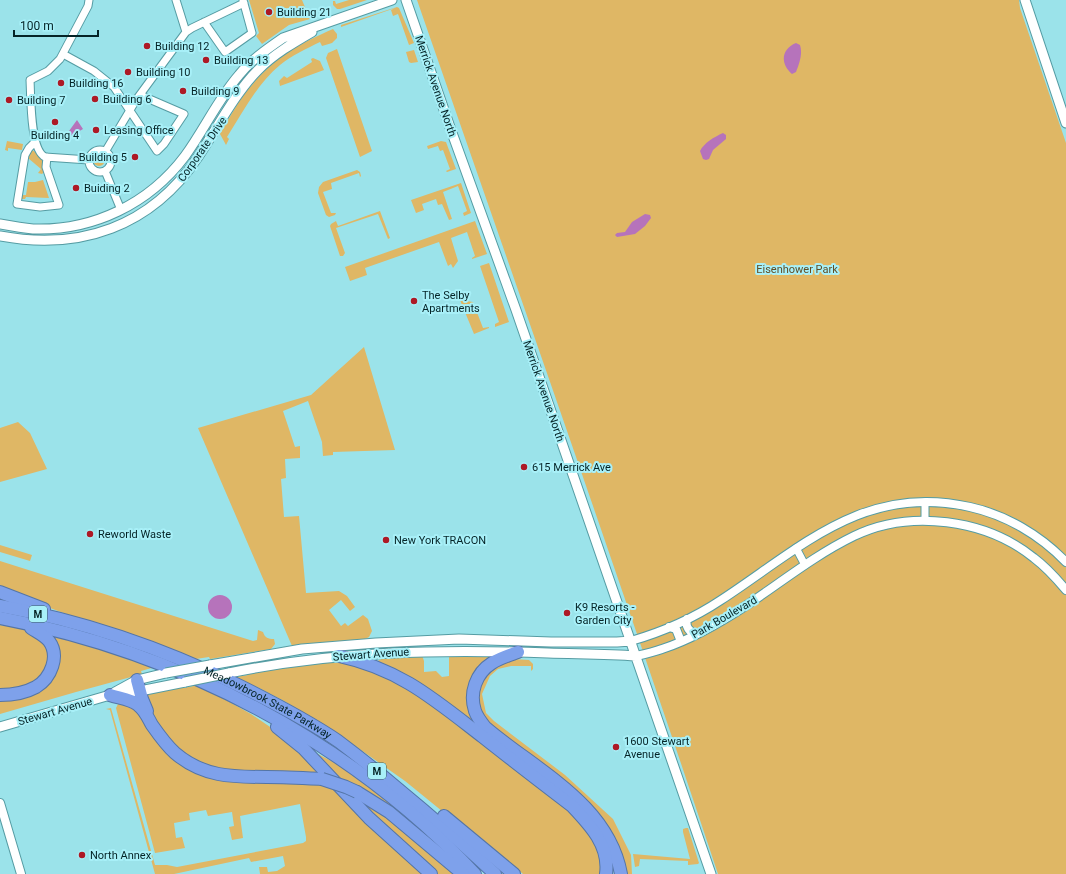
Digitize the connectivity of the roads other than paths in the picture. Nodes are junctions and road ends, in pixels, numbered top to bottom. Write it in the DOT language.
graph roads {
  1 [pos="89,0"];
  2 [pos="176,0"];
  3 [pos="392,0"];
  4 [pos="406,0"];
  5 [pos="1025,0"];
  6 [pos="243,2"];
  7 [pos="335,20"];
  8 [pos="204,22"];
  9 [pos="186,32"];
  10 [pos="63,54"];
  11 [pos="140,94"];
  12 [pos="129,111"];
  13 [pos="1066,123"];
  14 [pos="195,141"];
  15 [pos="208,141"];
  16 [pos="35,142"];
  17 [pos="105,152"];
  18 [pos="47,157"];
  19 [pos="89,160"];
  20 [pos="105,171"];
  21 [pos="121,210"];
  22 [pos="0,224"];
  23 [pos="0,236"];
  24 [pos="925,502"];
  25 [pos="925,520"];
  26 [pos="796,548"];
  27 [pos="1066,562"];
  28 [pos="805,565"];
  29 [pos="1066,590"];
  30 [pos="0,592"];
  31 [pos="0,606"];
  32 [pos="0,618"];
  33 [pos="687,619"];
  34 [pos="19,622"];
  35 [pos="72,622"];
  36 [pos="669,627"];
  37 [pos="697,634"];
  38 [pos="459,639"];
  39 [pos="485,640"];
  40 [pos="631,641"];
  41 [pos="386,642"];
  42 [pos="679,642"];
  43 [pos="376,643"];
  44 [pos="449,651"];
  45 [pos="494,651"];
  46 [pos="518,652"];
  47 [pos="380,653"];
  48 [pos="339,656"];
  49 [pos="636,656"];
  50 [pos="139,686"];
  51 [pos="0,695"];
  52 [pos="110,695"];
  53 [pos="251,706"];
  54 [pos="153,725"];
  55 [pos="0,727"];
  56 [pos="375,770"];
  57 [pos="0,803"];
  58 [pos="21,874"];
  59 [pos="431,874"];
  60 [pos="463,874"];
  61 [pos="475,874"];
  62 [pos="495,874"];
  63 [pos="514,874"];
  64 [pos="606,874"];
  65 [pos="621,874"];
  66 [pos="711,874"];
  1 -- 10 [label="street"];
  2 -- 9 [label="street"];
  3 -- 7 [label="main road, Corporate Drive"];
  4 -- 40 [label="main road, Merrick Avenue North"];
  5 -- 13 [label="main road"];
  6 -- 8 [label="street"];
  6 -- 8 [label="street"];
  7 -- 14 [label="main road, Corporate Drive"];
  7 -- 15 [label="main road, Corporate Drive"];
  8 -- 9 [label="street"];
  9 -- 11 [label="street"];
  10 -- 12 [label="street"];
  10 -- 16 [label="street"];
  11 -- 12 [label="street"];
  11 -- 12 [label="street"];
  12 -- 17 [label="street"];
  14 -- 15 [label="main road"];
  14 -- 21 [label="main road, Corporate Drive"];
  15 -- 23 [label="main road, Corporate Drive"];
  16 -- 18 [label="street"];
  16 -- 18 [label="street"];
  17 -- 19 [label="street"];
  17 -- 20 [label="street"];
  18 -- 19 [label="street"];
  19 -- 20 [label="street"];
  20 -- 21 [label="street"];
  21 -- 22 [label="main road, Corporate Drive"];
  24 -- 25 [label="street"];
  24 -- 26 [label="street, Park Boulevard"];
  24 -- 27 [label="street, Park Boulevard"];
  25 -- 28 [label="street, Park Boulevard"];
  25 -- 29 [label="street, Park Boulevard"];
  26 -- 28 [label="street"];
  26 -- 33 [label="street, Park Boulevard"];
  28 -- 37 [label="street, Park Boulevard"];
  30 -- 35 [label="highway"];
  31 -- 35 [label="highway, Meadowbrook State Parkway / M"];
  32 -- 34 [label="highway, Meadowbrook State Parkway / M"];
  33 -- 36 [label="street, Park Boulevard"];
  33 -- 37 [label="street"];
  34 -- 51 [label="highway"];
  34 -- 53 [label="highway, Meadowbrook State Parkway / M"];
  35 -- 56 [label="highway, Meadowbrook State Parkway / M"];
  36 -- 40 [label="street, Park Boulevard"];
  36 -- 42 [label="street"];
  37 -- 42 [label="street, Park Boulevard"];
  38 -- 39 [label="main road, Stewart Avenue"];
  38 -- 41 [label="main road, Stewart Avenue"];
  38 -- 44 [label="main road"];
  39 -- 40 [label="main road, Stewart Avenue"];
  39 -- 45 [label="main road"];
  40 -- 49 [label="main road, Merrick Avenue North"];
  41 -- 43 [label="main road, Stewart Avenue"];
  41 -- 47 [label="main road"];
  42 -- 49 [label="street, Park Boulevard"];
  43 -- 47 [label="main road"];
  43 -- 50 [label="main road, Stewart Avenue, bridge"];
  44 -- 45 [label="main road, Stewart Avenue"];
  44 -- 47 [label="main road, Stewart Avenue"];
  45 -- 46 [label="main road, Stewart Avenue"];
  46 -- 49 [label="main road, Stewart Avenue"];
  46 -- 65 [label="highway"];
  47 -- 48 [label="main road, Stewart Avenue"];
  48 -- 50 [label="main road, Stewart Avenue, bridge"];
  48 -- 64 [label="highway"];
  49 -- 66 [label="main road, Merrick Avenue North"];
  50 -- 52 [label="main road, Stewart Avenue"];
  50 -- 54 [label="highway"];
  52 -- 54 [label="highway"];
  52 -- 55 [label="main road, Stewart Avenue"];
  53 -- 59 [label="highway"];
  53 -- 61 [label="highway, Meadowbrook State Parkway / M"];
  54 -- 60 [label="highway, bridge"];
  56 -- 62 [label="highway, Meadowbrook State Parkway / M"];
  56 -- 63 [label="highway"];
  57 -- 58 [label="street"];
}
